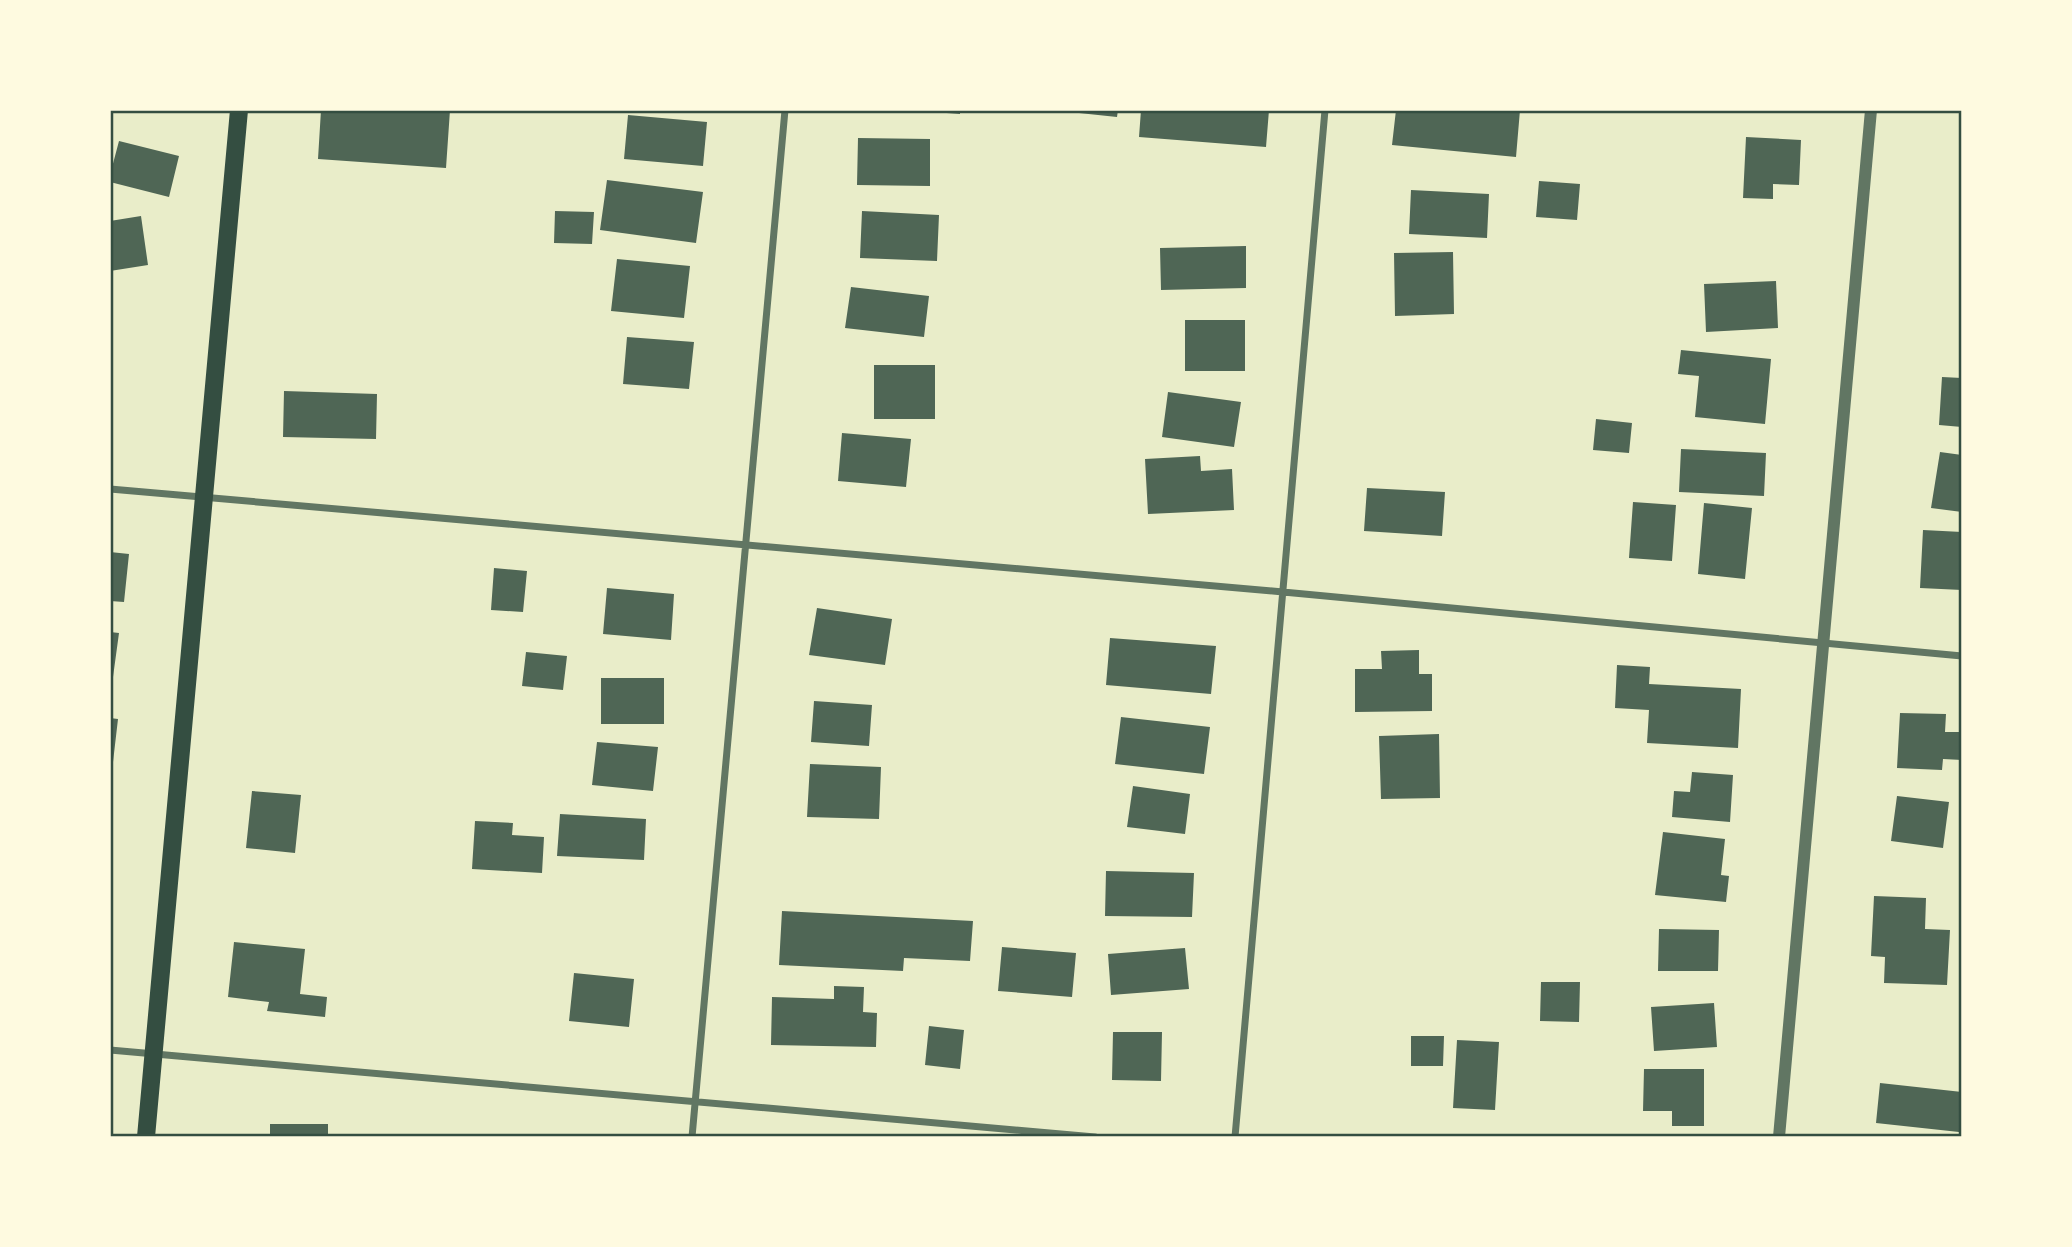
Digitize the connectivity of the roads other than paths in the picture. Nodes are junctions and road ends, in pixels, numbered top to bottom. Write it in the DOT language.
graph roads {
  1 [pos="239,110"];
  2 [pos="785,110"];
  3 [pos="1325,110"];
  4 [pos="1871,110"];
  5 [pos="110,489"];
  6 [pos="204,497"];
  7 [pos="746,546"];
  8 [pos="1283,592"];
  9 [pos="1824,644"];
  10 [pos="1962,656"];
  11 [pos="110,1049"];
  12 [pos="153,1054"];
  13 [pos="696,1101"];
  14 [pos="146,1137"];
  15 [pos="692,1137"];
  16 [pos="1095,1137"];
  17 [pos="1235,1137"];
  18 [pos="1779,1137"];
  1 -- 6 [label="main road"];
  2 -- 7 [label="street"];
  3 -- 8 [label="street"];
  4 -- 9 [label="street"];
  5 -- 6 [label="street"];
  6 -- 7 [label="street"];
  6 -- 12 [label="main road"];
  7 -- 8 [label="street"];
  7 -- 13 [label="street"];
  8 -- 9 [label="street"];
  8 -- 17 [label="street"];
  9 -- 10 [label="street"];
  9 -- 18 [label="street"];
  11 -- 12 [label="street"];
  12 -- 13 [label="street"];
  12 -- 14 [label="main road"];
  13 -- 15 [label="street"];
  13 -- 16 [label="street"];
}
